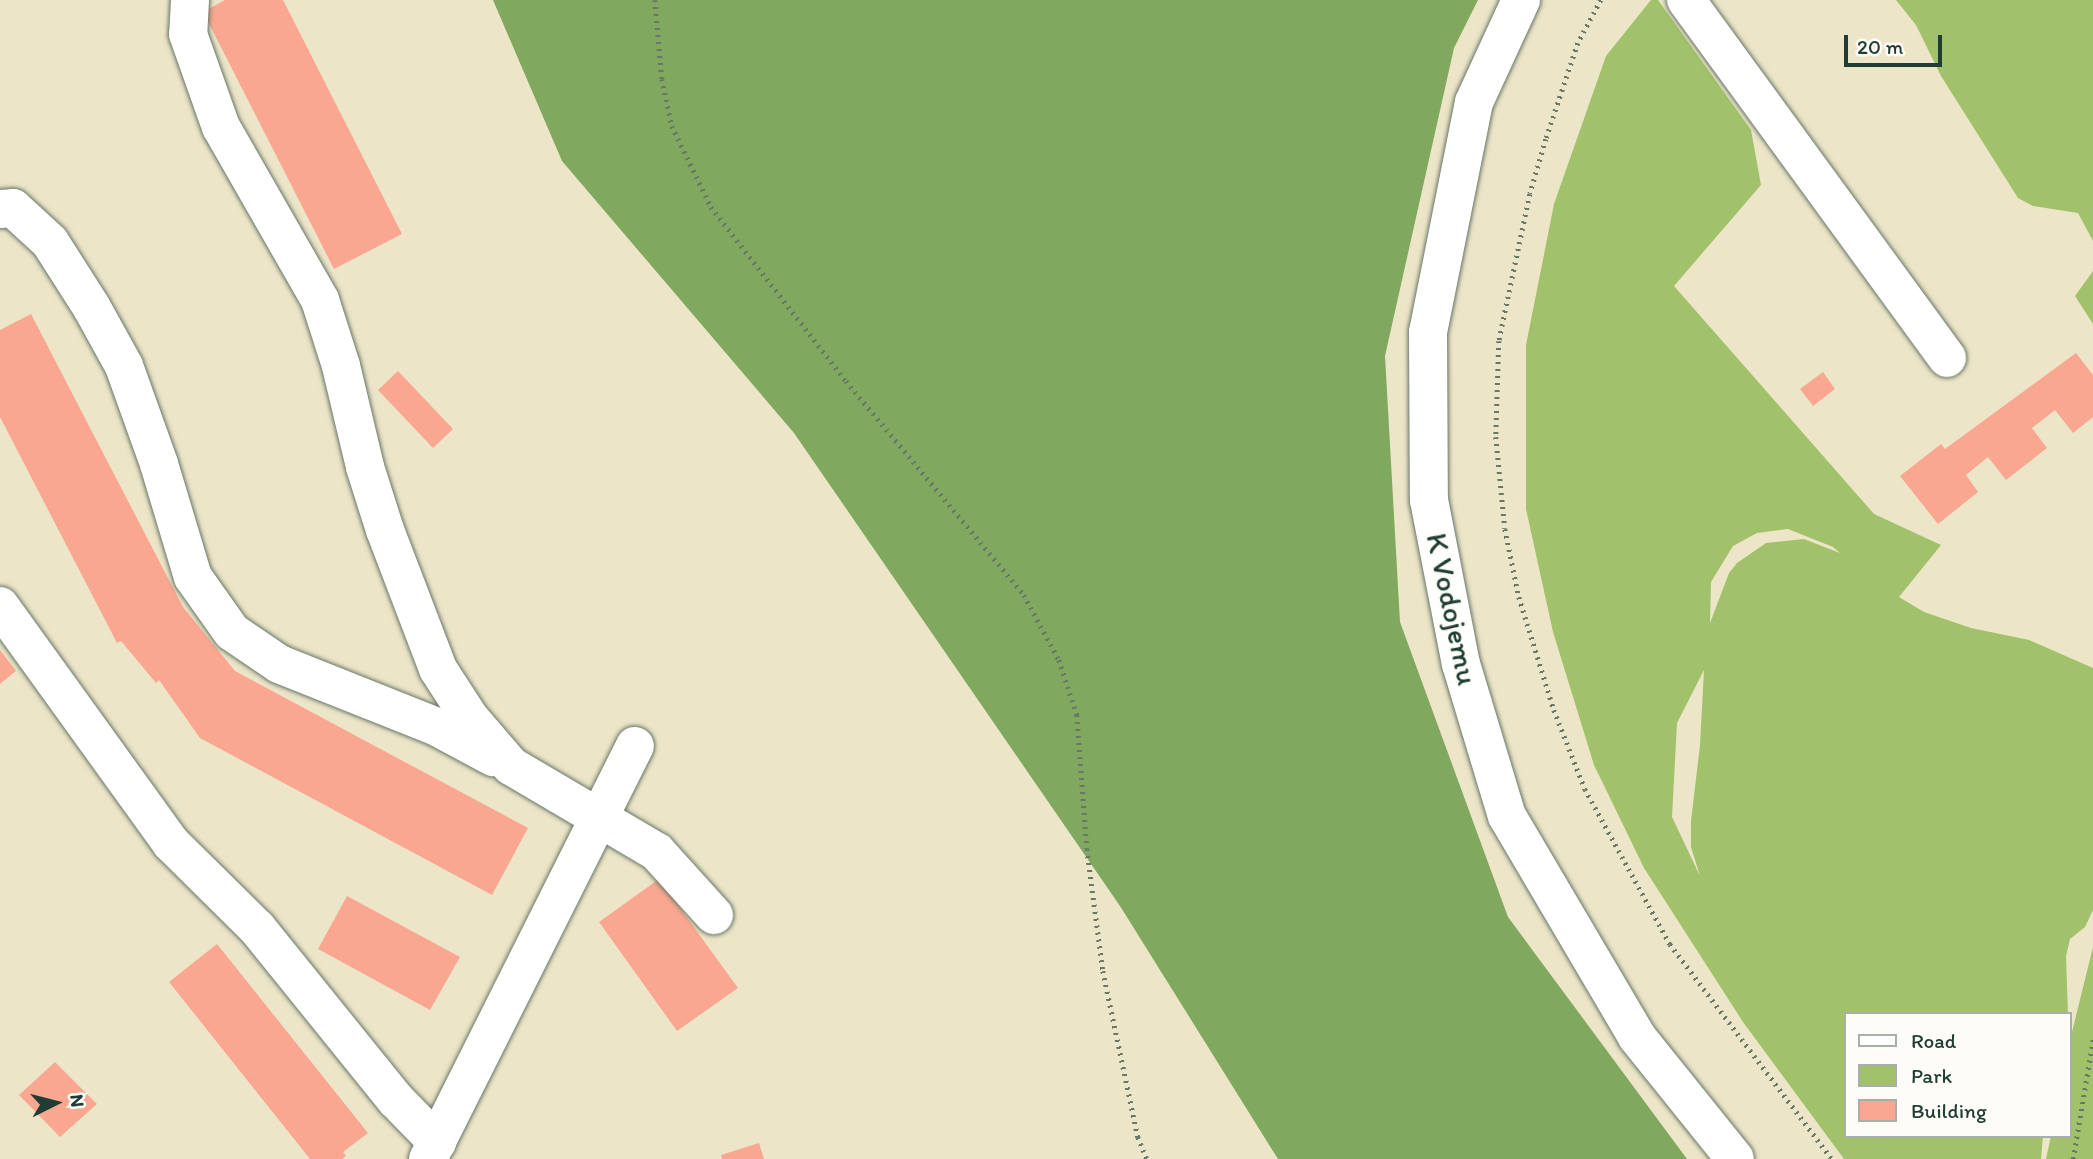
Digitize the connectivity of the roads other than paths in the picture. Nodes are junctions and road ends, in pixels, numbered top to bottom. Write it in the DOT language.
graph roads {
  1 [pos="190,0"];
  2 [pos="1521,0"];
  3 [pos="1686,0"];
  4 [pos="0,209"];
  5 [pos="1947,358"];
  6 [pos="0,606"];
  7 [pos="635,746"];
  8 [pos="511,766"];
  9 [pos="599,819"];
  10 [pos="714,915"];
  11 [pos="432,1150"];
  12 [pos="1735,1159"];
  1 -- 8 [label="street"];
  2 -- 12 [label="street, K Vodojemu"];
  3 -- 5 [label="street"];
  4 -- 8 [label="street"];
  6 -- 11 [label="street"];
  7 -- 9 [label="street"];
  8 -- 9 [label="street"];
  9 -- 10 [label="street"];
  9 -- 11 [label="street"];
}
